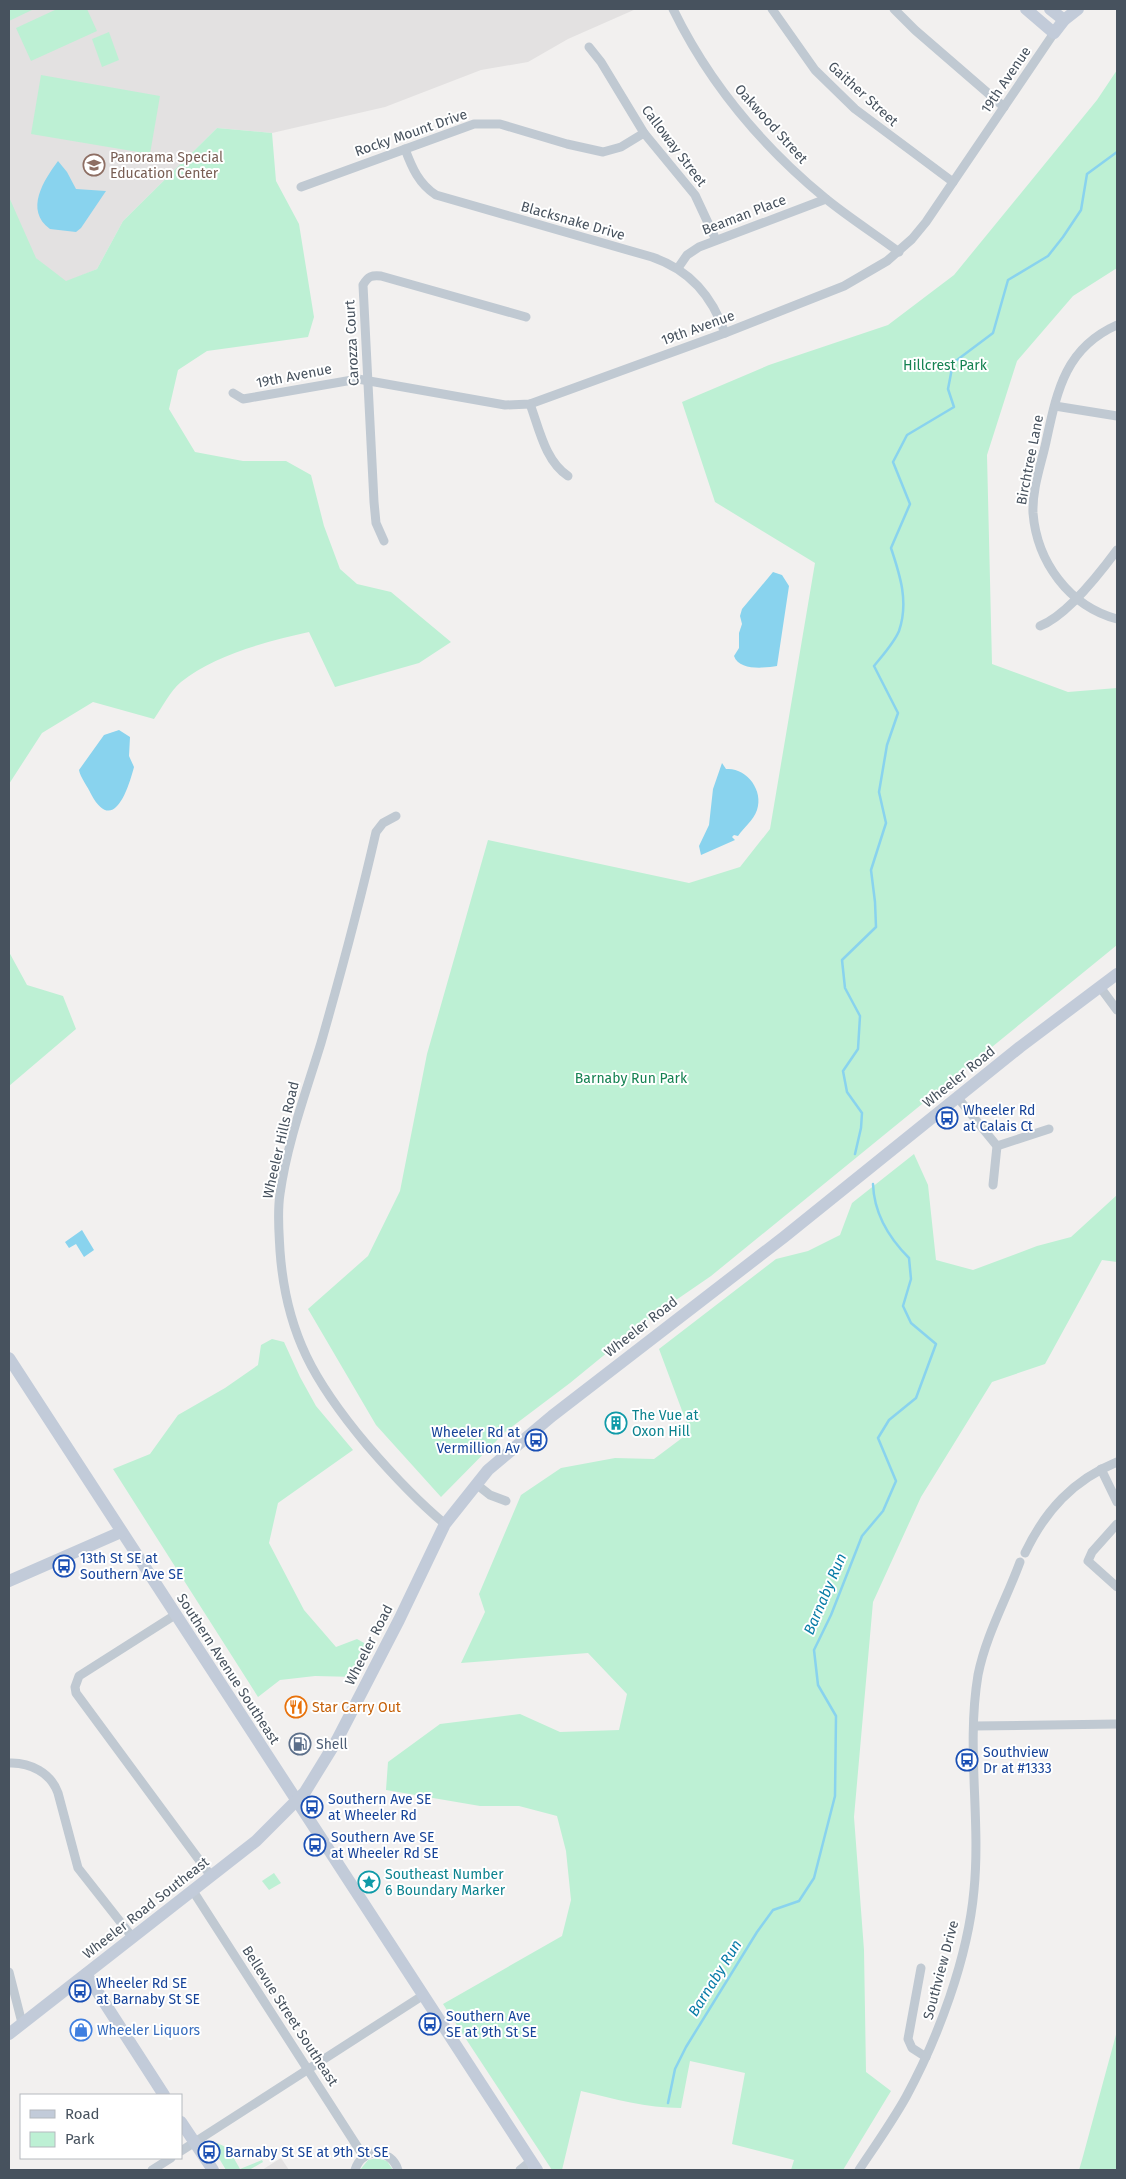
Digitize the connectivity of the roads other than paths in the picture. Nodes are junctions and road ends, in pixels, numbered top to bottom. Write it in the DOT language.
graph roads {
  1 [pos="673,9"];
  2 [pos="772,9"];
  3 [pos="894,9"];
  4 [pos="1026,9"];
  5 [pos="1050,9"];
  6 [pos="1078,9"];
  7 [pos="1064,20"];
  8 [pos="1054,33"];
  9 [pos="589,47"];
  10 [pos="1004,107"];
  11 [pos="644,133"];
  12 [pos="405,149"];
  13 [pos="953,182"];
  14 [pos="301,187"];
  15 [pos="826,199"];
  16 [pos="716,240"];
  17 [pos="899,252"];
  18 [pos="678,268"];
  19 [pos="526,317"];
  20 [pos="1117,325"];
  21 [pos="725,333"];
  22 [pos="368,380"];
  23 [pos="233,393"];
  24 [pos="530,404"];
  25 [pos="1055,406"];
  26 [pos="1117,416"];
  27 [pos="568,476"];
  28 [pos="384,541"];
  29 [pos="1117,550"];
  30 [pos="1075,598"];
  31 [pos="1117,619"];
  32 [pos="1040,626"];
  33 [pos="396,816"];
  34 [pos="1117,974"];
  35 [pos="1100,987"];
  36 [pos="1117,1010"];
  37 [pos="958,1098"];
  38 [pos="1049,1129"];
  39 [pos="997,1146"];
  40 [pos="993,1185"];
  41 [pos="9,1358"];
  42 [pos="1117,1462"];
  43 [pos="1101,1469"];
  44 [pos="476,1484"];
  45 [pos="506,1502"];
  46 [pos="1117,1502"];
  47 [pos="444,1524"];
  48 [pos="1117,1524"];
  49 [pos="120,1532"];
  50 [pos="1025,1553"];
  51 [pos="1020,1562"];
  52 [pos="9,1581"];
  53 [pos="1117,1587"];
  54 [pos="176,1615"];
  55 [pos="1117,1724"];
  56 [pos="974,1726"];
  57 [pos="9,1764"];
  58 [pos="296,1801"];
  59 [pos="212,1876"];
  60 [pos="193,1891"];
  61 [pos="132,1938"];
  62 [pos="921,1968"];
  63 [pos="9,1972"];
  64 [pos="86,1974"];
  65 [pos="422,1996"];
  66 [pos="22,2023"];
  67 [pos="9,2034"];
  68 [pos="926,2057"];
  69 [pos="309,2069"];
  70 [pos="163,2094"];
  71 [pos="182,2123"];
  72 [pos="195,2142"];
  73 [pos="182,2150"];
  74 [pos="364,2157"];
  75 [pos="169,2159"];
  76 [pos="534,2166"];
  77 [pos="152,2170"];
  78 [pos="213,2170"];
  79 [pos="355,2170"];
  80 [pos="398,2170"];
  81 [pos="520,2170"];
  82 [pos="859,2170"];
  1 -- 15 [label="street, Oakwood Street"];
  2 -- 13 [label="street, Gaither Street"];
  3 -- 10 [label="street"];
  4 -- 8 [label="main road"];
  5 -- 7 [label="main road"];
  6 -- 7 [label="main road"];
  7 -- 8 [label="main road"];
  8 -- 10 [label="street, 19th Avenue"];
  9 -- 11 [label="street, Calloway Street"];
  10 -- 13 [label="street, 19th Avenue"];
  11 -- 12 [label="street, Rocky Mount Drive"];
  11 -- 16 [label="street, Calloway Street"];
  12 -- 14 [label="street, Rocky Mount Drive"];
  12 -- 18 [label="street, Blacksnake Drive"];
  13 -- 17 [label="street, 19th Avenue"];
  15 -- 16 [label="street, Beaman Place"];
  15 -- 17 [label="street, Oakwood Street"];
  16 -- 18 [label="street, Beaman Place"];
  17 -- 21 [label="street, 19th Avenue"];
  18 -- 21 [label="street, Blacksnake Drive"];
  19 -- 22 [label="street, Carozza Court"];
  20 -- 25 [label="street, Birchtree Lane"];
  21 -- 24 [label="street, 19th Avenue"];
  22 -- 23 [label="street, 19th Avenue"];
  22 -- 24 [label="street, 19th Avenue"];
  22 -- 28 [label="street, Carozza Court"];
  24 -- 27 [label="street"];
  25 -- 26 [label="street"];
  25 -- 30 [label="street, Birchtree Lane"];
  29 -- 30 [label="street"];
  30 -- 31 [label="street, Birchtree Lane"];
  30 -- 32 [label="street"];
  33 -- 47 [label="street, Wheeler Hills Road"];
  34 -- 35 [label="main road, Wheeler Road"];
  35 -- 36 [label="street"];
  35 -- 37 [label="main road, Wheeler Road"];
  37 -- 39 [label="street"];
  37 -- 44 [label="main road, Wheeler Road"];
  38 -- 39 [label="street"];
  39 -- 40 [label="street"];
  41 -- 49 [label="main road, Southern Avenue Southeast"];
  42 -- 43 [label="street"];
  43 -- 46 [label="street"];
  43 -- 50 [label="street"];
  44 -- 45 [label="street"];
  44 -- 47 [label="main road, Wheeler Road"];
  47 -- 58 [label="main road, Wheeler Road"];
  48 -- 53 [label="street"];
  49 -- 52 [label="main road"];
  49 -- 54 [label="main road, Southern Avenue Southeast"];
  51 -- 56 [label="street, Southview Drive"];
  54 -- 58 [label="main road, Southern Avenue Southeast"];
  54 -- 59 [label="street"];
  55 -- 56 [label="street"];
  56 -- 68 [label="street, Southview Drive"];
  57 -- 61 [label="street"];
  58 -- 59 [label="main road, Wheeler Road Southeast"];
  58 -- 65 [label="main road, Southern Avenue Southeast"];
  59 -- 60 [label="main road, Wheeler Road Southeast"];
  60 -- 61 [label="main road, Wheeler Road Southeast"];
  60 -- 69 [label="street, Bellevue Street Southeast"];
  61 -- 64 [label="main road, Wheeler Road Southeast"];
  62 -- 68 [label="street"];
  63 -- 66 [label="street"];
  64 -- 66 [label="main road, Wheeler Road Southeast"];
  64 -- 70 [label="main road"];
  65 -- 69 [label="street"];
  65 -- 76 [label="main road, Southern Avenue Southeast"];
  66 -- 67 [label="main road, Wheeler Road Southeast"];
  68 -- 82 [label="street, Southview Drive"];
  69 -- 72 [label="street"];
  69 -- 74 [label="street, Bellevue Street Southeast"];
  71 -- 72 [label="main road"];
  72 -- 73 [label="street"];
  72 -- 78 [label="main road"];
  74 -- 79 [label="street"];
  74 -- 80 [label="street"];
  75 -- 77 [label="street"];
  76 -- 81 [label="street"];
}
